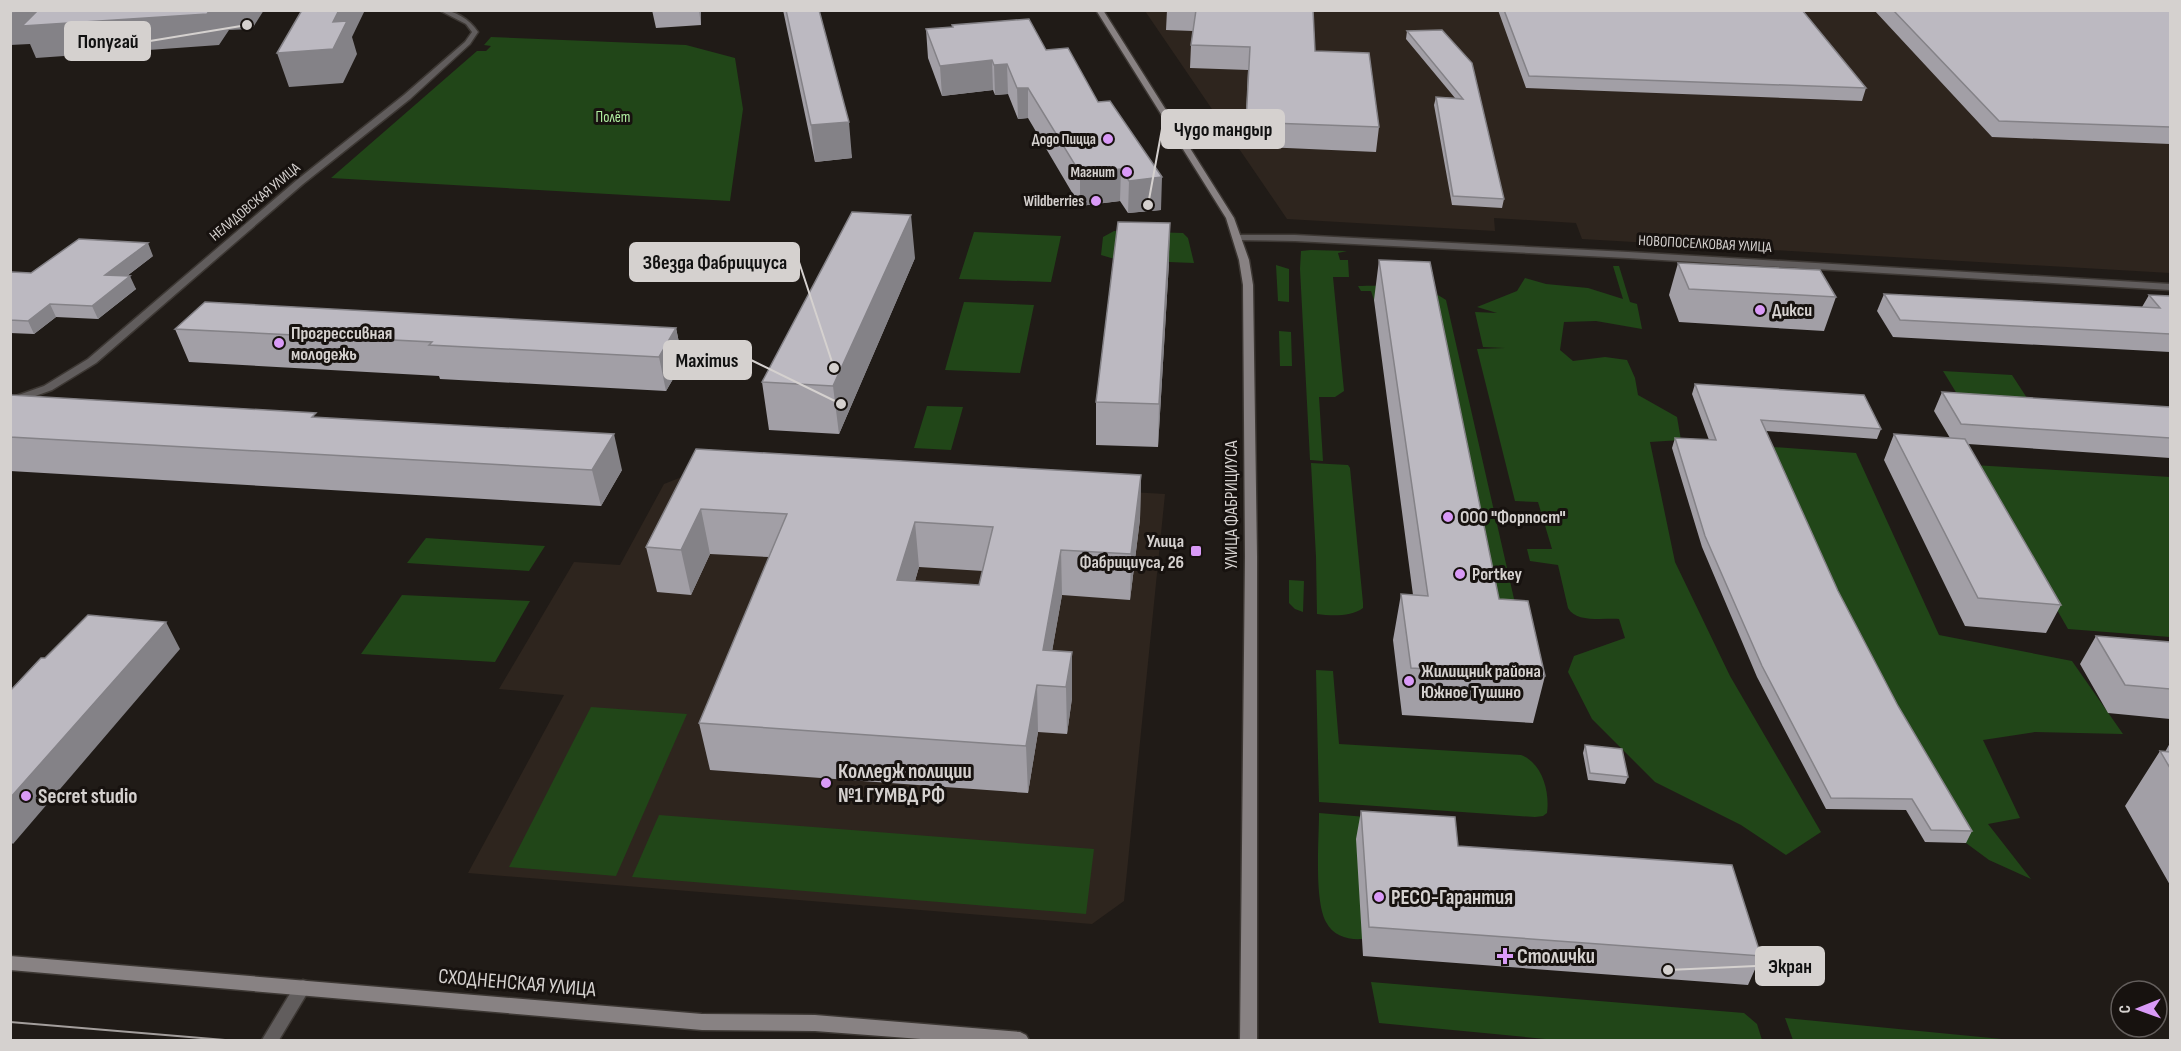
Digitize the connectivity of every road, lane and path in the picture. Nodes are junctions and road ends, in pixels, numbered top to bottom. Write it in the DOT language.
graph roads {
  1 [pos="442,10"];
  2 [pos="1100,10"];
  3 [pos="1238,238"];
  4 [pos="2170,287"];
  5 [pos="10,402"];
  6 [pos="10,963"];
  7 [pos="303,987"];
  8 [pos="270,1041"];
  9 [pos="1020,1041"];
  10 [pos="1249,1041"];
  1 -- 5 [label="street, НЕЛИДОВСКАЯ УЛИЦА"];
  2 -- 3 [label="main road, УЛИЦА ФАБРИЦИУСА"];
  3 -- 4 [label="street, НОВОПОСЕЛКОВАЯ УЛИЦА"];
  3 -- 10 [label="main road, УЛИЦА ФАБРИЦИУСА"];
  6 -- 7 [label="main road, СХОДНЕНСКАЯ УЛИЦА"];
  7 -- 8 [label="street"];
  7 -- 9 [label="main road, СХОДНЕНСКАЯ УЛИЦА"];
}
